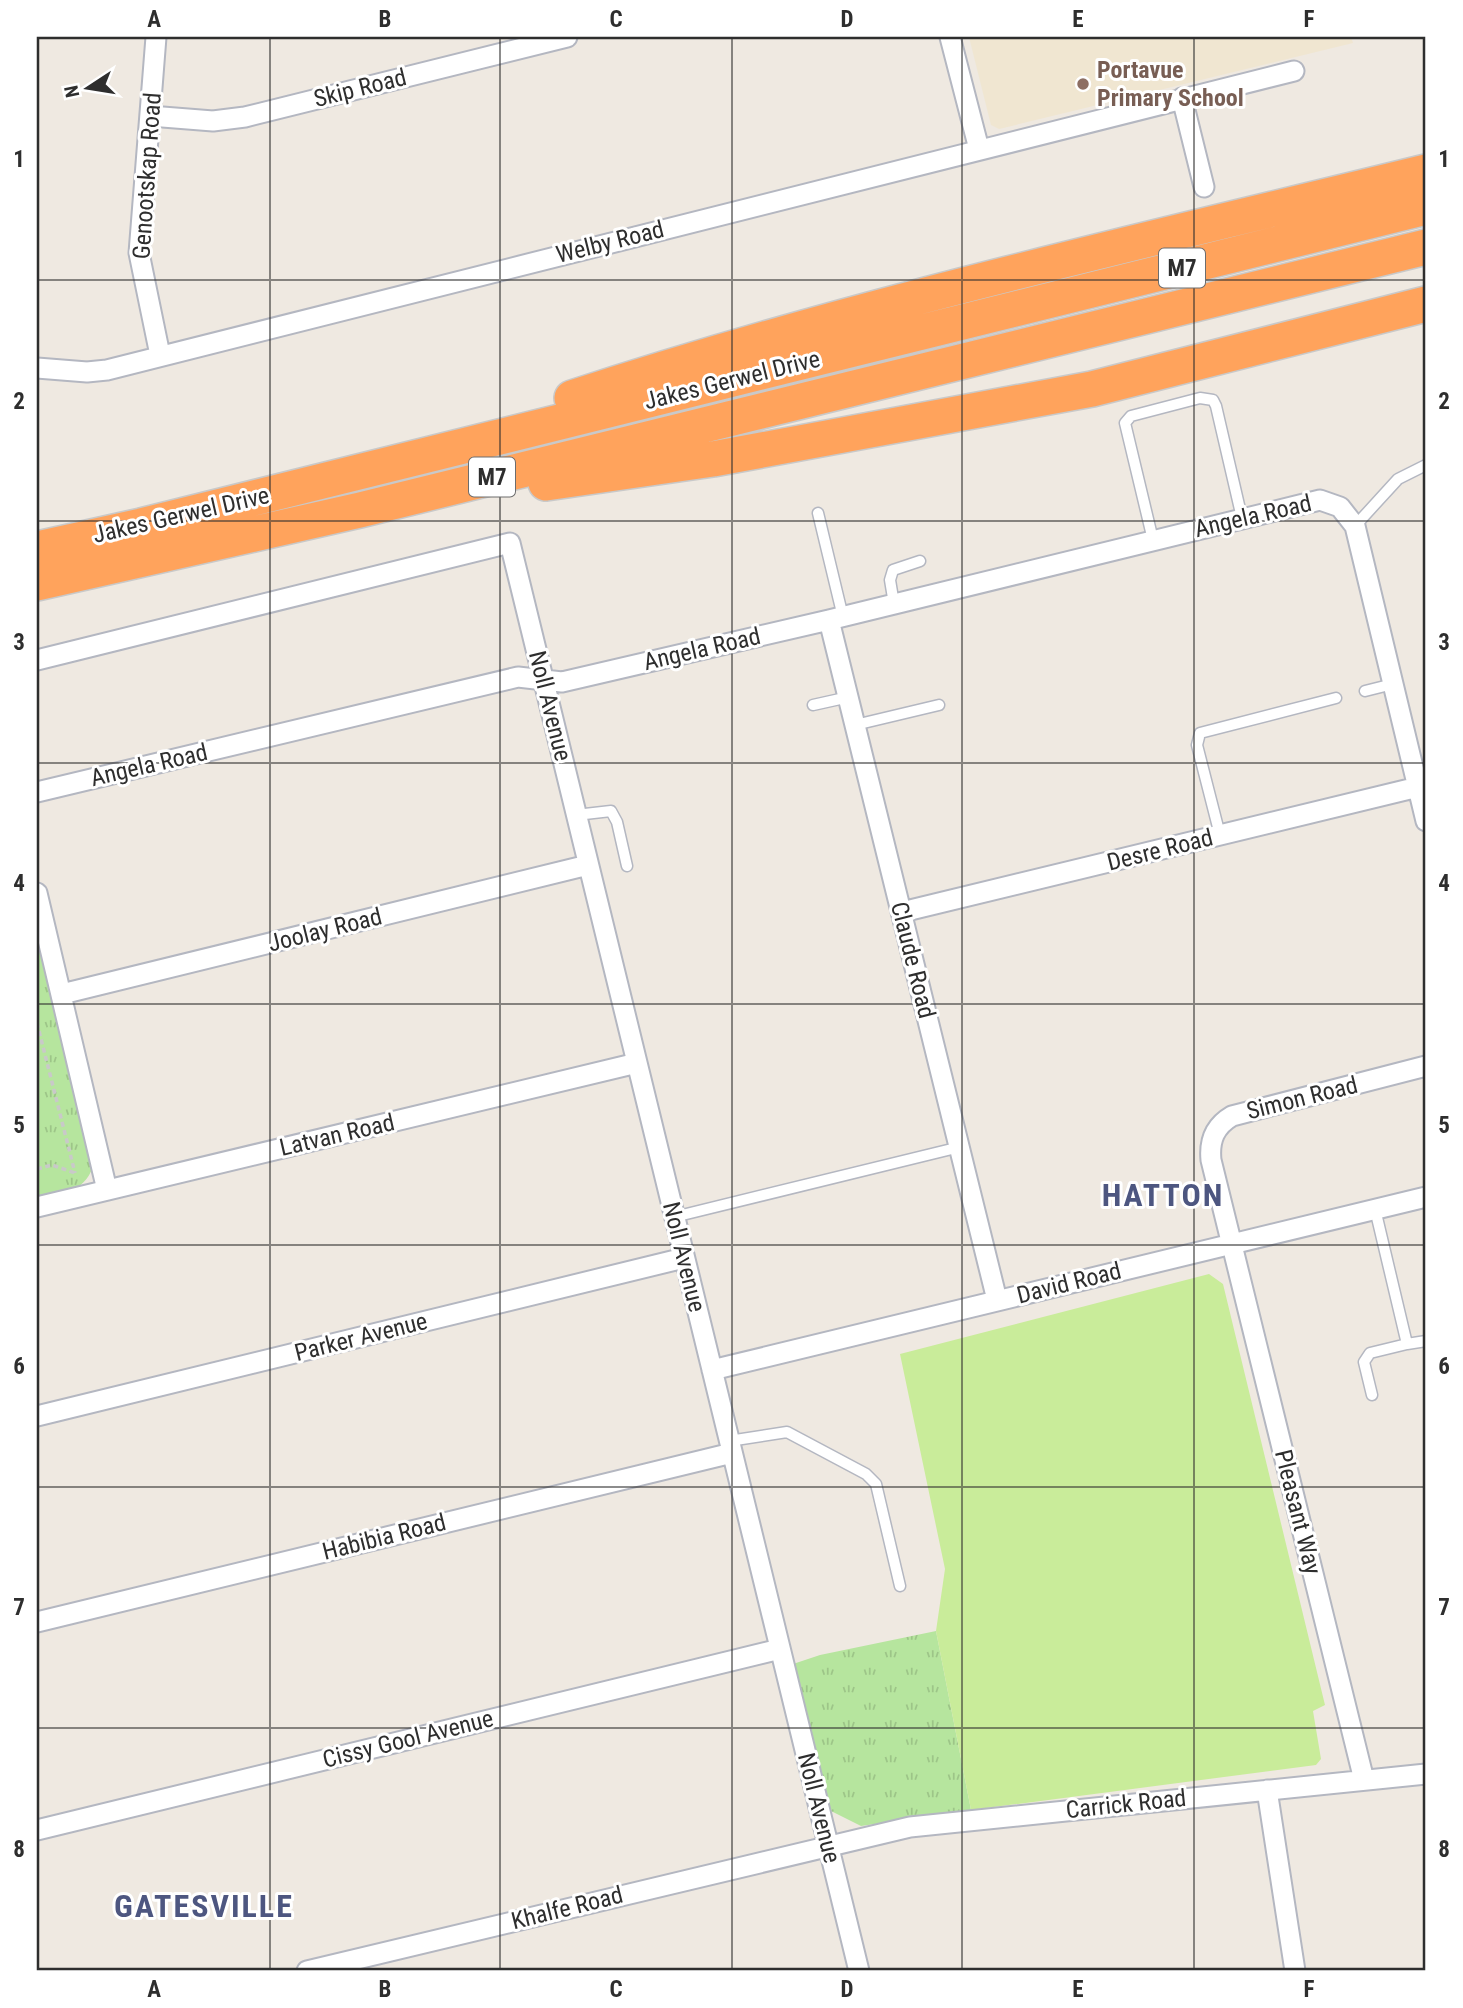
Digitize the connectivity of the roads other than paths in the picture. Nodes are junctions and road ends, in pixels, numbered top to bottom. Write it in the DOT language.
graph roads {
  1 [pos="156,37"];
  2 [pos="567,37"];
  3 [pos="950,37"];
  4 [pos="1294,71"];
  5 [pos="1182,98"];
  6 [pos="150,116"];
  7 [pos="979,149"];
  8 [pos="1426,172"];
  9 [pos="1203,187"];
  10 [pos="1426,207"];
  11 [pos="1426,247"];
  12 [pos="1426,304"];
  13 [pos="160,355"];
  14 [pos="37,368"];
  15 [pos="1426,465"];
  16 [pos="347,475"];
  17 [pos="360,510"];
  18 [pos="818,513"];
  19 [pos="1242,518"];
  20 [pos="1355,526"];
  21 [pos="1153,540"];
  22 [pos="37,549"];
  23 [pos="920,561"];
  24 [pos="37,583"];
  25 [pos="894,604"];
  26 [pos="836,618"];
  27 [pos="37,660"];
  28 [pos="543,679"];
  29 [pos="1393,684"];
  30 [pos="1365,691"];
  31 [pos="849,697"];
  32 [pos="1336,698"];
  33 [pos="813,705"];
  34 [pos="939,705"];
  35 [pos="855,725"];
  36 [pos="1418,787"];
  37 [pos="37,792"];
  38 [pos="576,815"];
  39 [pos="1426,821"];
  40 [pos="1220,835"];
  41 [pos="588,865"];
  42 [pos="627,866"];
  43 [pos="37,893"];
  44 [pos="902,912"];
  45 [pos="62,994"];
  46 [pos="637,1063"];
  47 [pos="1426,1066"];
  48 [pos="960,1147"];
  49 [pos="107,1190"];
  50 [pos="1426,1196"];
  51 [pos="37,1207"];
  52 [pos="1375,1209"];
  53 [pos="674,1217"];
  54 [pos="1232,1244"];
  55 [pos="684,1258"];
  56 [pos="997,1300"];
  57 [pos="1426,1340"];
  58 [pos="1407,1344"];
  59 [pos="712,1370"];
  60 [pos="1372,1395"];
  61 [pos="37,1416"];
  62 [pos="730,1447"];
  63 [pos="900,1586"];
  64 [pos="37,1622"];
  65 [pos="780,1649"];
  66 [pos="1426,1774"];
  67 [pos="1364,1780"];
  68 [pos="1267,1790"];
  69 [pos="37,1830"];
  70 [pos="828,1844"];
  71 [pos="307,1971"];
  72 [pos="859,1971"];
  73 [pos="1295,1971"];
  1 -- 6 [label="street, Genootskap Road"];
  2 -- 6 [label="street, Skip Road"];
  3 -- 7 [label="street"];
  4 -- 5 [label="street, Welby Road"];
  5 -- 7 [label="street, Welby Road"];
  5 -- 9 [label="street"];
  6 -- 13 [label="street, Genootskap Road"];
  7 -- 13 [label="street, Welby Road"];
  8 -- 16 [label="highway"];
  10 -- 16 [label="highway, Jakes Gerwel Drive / M7"];
  11 -- 17 [label="highway, Jakes Gerwel Drive / M7"];
  12 -- 17 [label="highway"];
  13 -- 14 [label="street, Welby Road"];
  15 -- 20 [label="lane"];
  16 -- 22 [label="highway, Jakes Gerwel Drive / M7"];
  17 -- 24 [label="highway, Jakes Gerwel Drive / M7"];
  18 -- 26 [label="lane"];
  19 -- 20 [label="street, Angela Road"];
  19 -- 21 [label="street, Angela Road"];
  19 -- 21 [label="lane"];
  20 -- 29 [label="street"];
  21 -- 25 [label="street, Angela Road"];
  23 -- 25 [label="lane"];
  25 -- 26 [label="street, Angela Road"];
  26 -- 28 [label="street, Angela Road"];
  26 -- 31 [label="street, Claude Road"];
  27 -- 28 [label="street, Noll Avenue"];
  28 -- 37 [label="street, Angela Road"];
  28 -- 38 [label="street, Noll Avenue"];
  29 -- 30 [label="lane"];
  29 -- 36 [label="street"];
  31 -- 33 [label="lane"];
  31 -- 35 [label="street, Claude Road"];
  32 -- 40 [label="lane"];
  34 -- 35 [label="lane"];
  35 -- 44 [label="street, Claude Road"];
  36 -- 39 [label="street"];
  36 -- 40 [label="street, Desre Road"];
  38 -- 41 [label="street, Noll Avenue"];
  38 -- 42 [label="lane"];
  40 -- 44 [label="street, Desre Road"];
  41 -- 45 [label="street, Joolay Road"];
  41 -- 46 [label="street, Noll Avenue"];
  43 -- 45 [label="street"];
  44 -- 48 [label="street, Claude Road"];
  45 -- 49 [label="street"];
  46 -- 49 [label="street, Latvan Road"];
  46 -- 53 [label="street, Noll Avenue"];
  47 -- 54 [label="street, Simon Road"];
  48 -- 53 [label="lane"];
  48 -- 56 [label="street, Claude Road"];
  49 -- 51 [label="street, Latvan Road"];
  50 -- 52 [label="street, David Road"];
  52 -- 54 [label="street, David Road"];
  52 -- 58 [label="lane"];
  53 -- 55 [label="street, Noll Avenue"];
  54 -- 56 [label="street, David Road"];
  54 -- 67 [label="street, Pleasant Way"];
  55 -- 59 [label="street, Noll Avenue"];
  55 -- 61 [label="street, Parker Avenue"];
  56 -- 59 [label="street, David Road"];
  57 -- 58 [label="lane"];
  58 -- 60 [label="lane"];
  59 -- 62 [label="street, Noll Avenue"];
  62 -- 63 [label="lane"];
  62 -- 64 [label="street, Habibia Road"];
  62 -- 65 [label="street, Noll Avenue"];
  65 -- 69 [label="street, Cissy Gool Avenue"];
  65 -- 70 [label="street, Noll Avenue"];
  66 -- 67 [label="street, Carrick Road"];
  67 -- 68 [label="street, Carrick Road"];
  68 -- 70 [label="street, Carrick Road"];
  68 -- 73 [label="street"];
  70 -- 71 [label="street, Khalfe Road"];
  70 -- 72 [label="street, Noll Avenue"];
}
